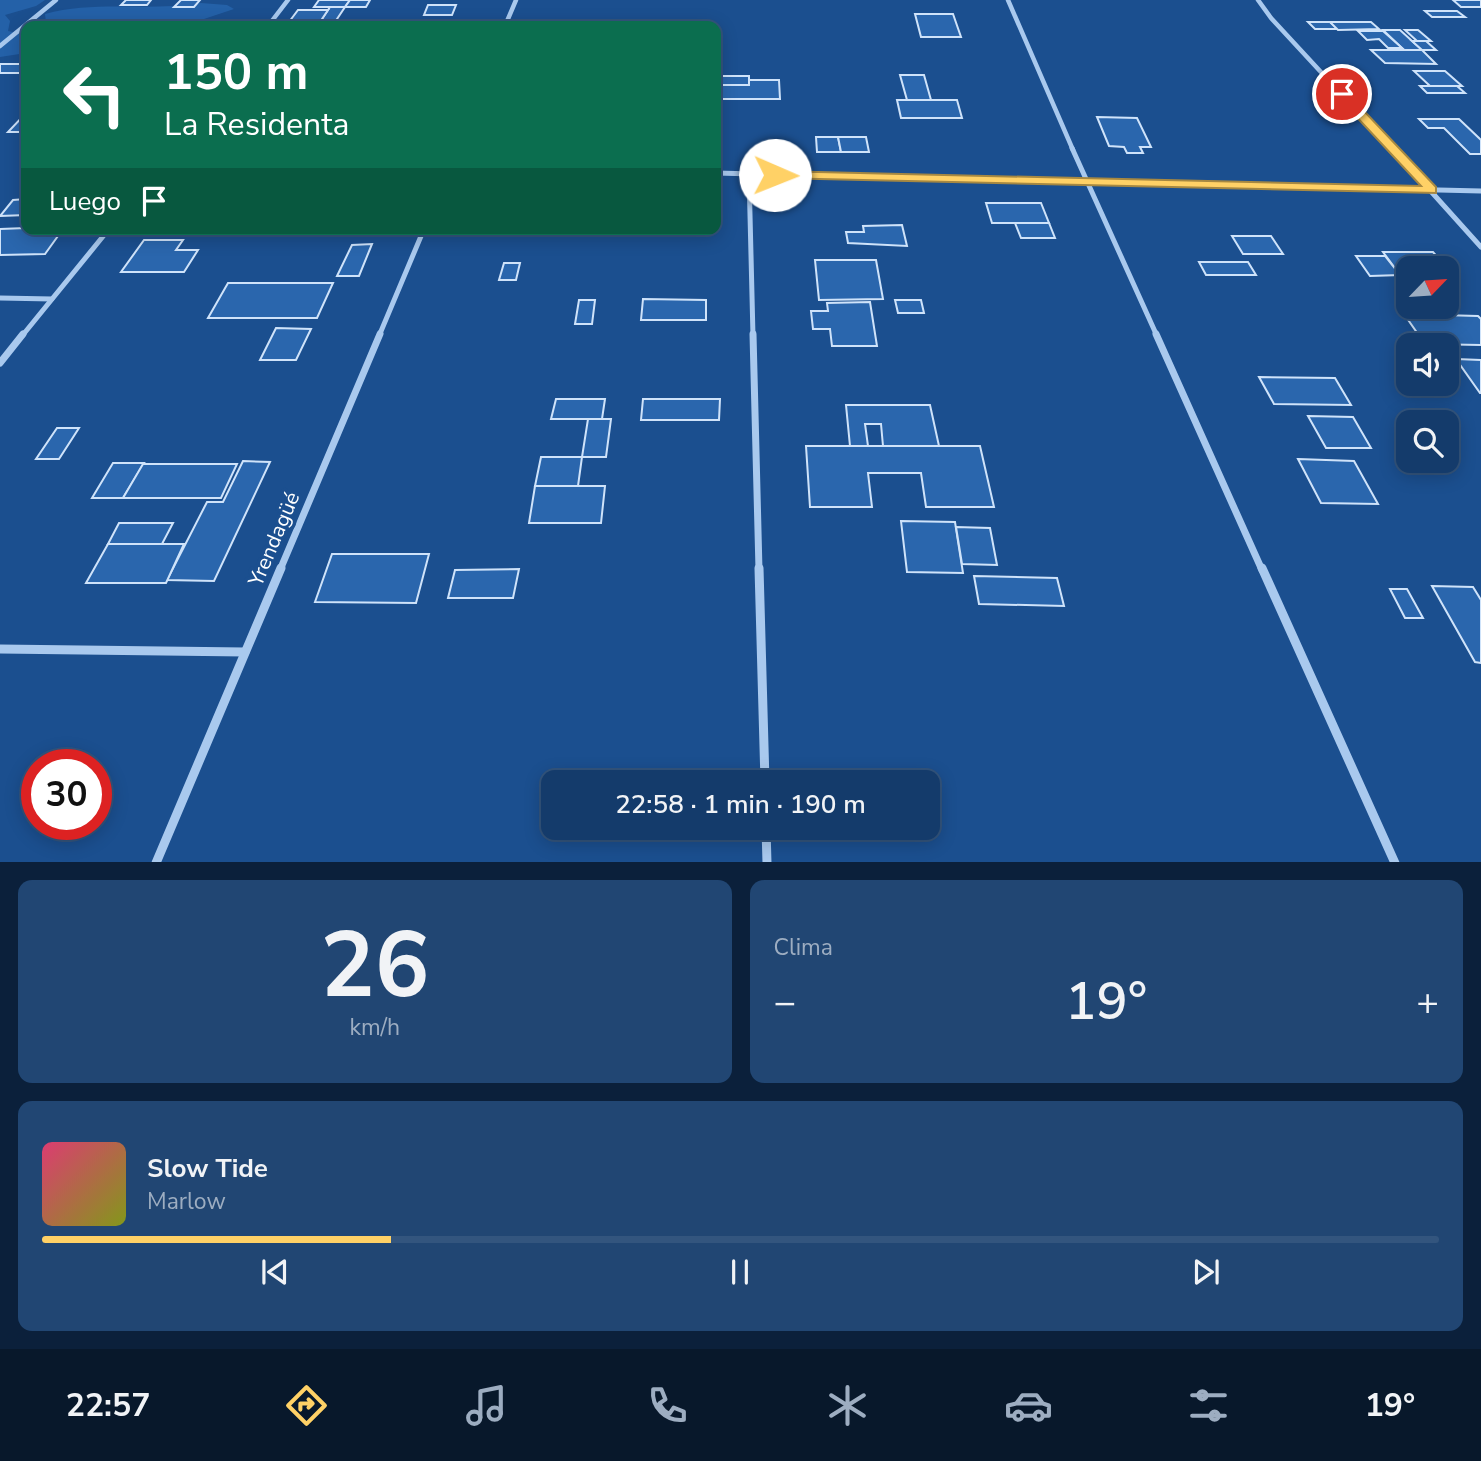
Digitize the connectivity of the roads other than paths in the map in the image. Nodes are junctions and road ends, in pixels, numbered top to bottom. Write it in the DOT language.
graph roads {
  1 [pos="56,0"];
  2 [pos="288,0"];
  3 [pos="516,0"];
  4 [pos="1008,0"];
  5 [pos="1258,0"];
  6 [pos="30,21"];
  7 [pos="272,21"];
  8 [pos="507,21"];
  9 [pos="21,29"];
  10 [pos="0,46"];
  11 [pos="721,173"];
  12 [pos="750,174"];
  13 [pos="1087,182"];
  14 [pos="1432,190"];
  15 [pos="1481,191"];
  16 [pos="104,235"];
  17 [pos="421,235"];
  18 [pos="1481,247"];
  19 [pos="0,298"];
  20 [pos="52,299"];
  21 [pos="0,363"];
  22 [pos="0,649"];
  23 [pos="245,652"];
  24 [pos="765,770"];
  25 [pos="766,840"];
  26 [pos="156,862"];
  27 [pos="767,862"];
  28 [pos="1395,862"];
  1 -- 6 [label="street"];
  2 -- 7 [label="street"];
  3 -- 8 [label="street"];
  4 -- 13 [label="street"];
  5 -- 14 [label="street"];
  9 -- 10 [label="street"];
  11 -- 12 [label="street"];
  12 -- 13 [label="street"];
  12 -- 24 [label="street"];
  13 -- 14 [label="street"];
  13 -- 28 [label="street"];
  14 -- 15 [label="street"];
  14 -- 18 [label="street"];
  16 -- 20 [label="street"];
  17 -- 23 [label="street, Yrendagüé"];
  19 -- 20 [label="street"];
  20 -- 21 [label="street"];
  22 -- 23 [label="street"];
  23 -- 26 [label="street, Yrendagüé"];
  25 -- 27 [label="street"];
}
